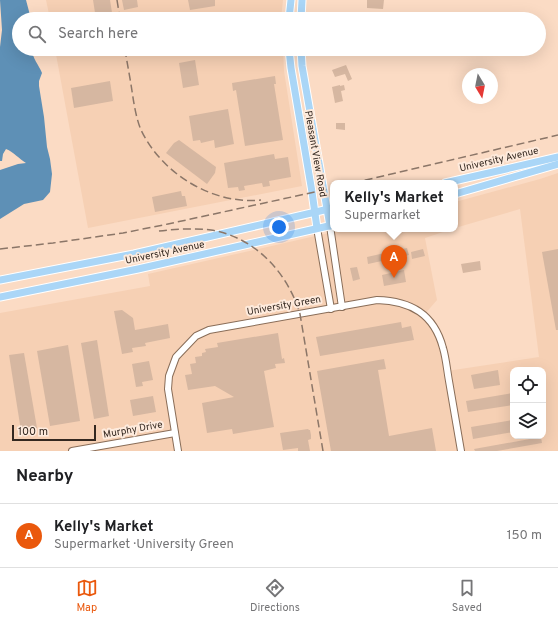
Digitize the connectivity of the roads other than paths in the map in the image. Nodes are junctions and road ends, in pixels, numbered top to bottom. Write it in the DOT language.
graph roads {
  1 [pos="291,0"];
  2 [pos="302,0"];
  3 [pos="290,12"];
  4 [pos="301,12"];
  5 [pos="289,56"];
  6 [pos="301,56"];
  7 [pos="558,157"];
  8 [pos="558,164"];
  9 [pos="458,180"];
  10 [pos="458,193"];
  11 [pos="330,209"];
  12 [pos="314,212"];
  13 [pos="330,225"];
  14 [pos="317,228"];
  15 [pos="333,232"];
  16 [pos="0,280"];
  17 [pos="0,297"];
  18 [pos="342,306"];
  19 [pos="331,309"];
  20 [pos="175,433"];
  21 [pos="72,451"];
  22 [pos="178,451"];
  23 [pos="461,451"];
  1 -- 3 [label="main road"];
  2 -- 4 [label="main road"];
  5 -- 12 [label="main road, Pleasant View Road"];
  6 -- 11 [label="main road, Pleasant View Road"];
  7 -- 9 [label="main road, University Avenue"];
  8 -- 10 [label="main road, University Avenue"];
  11 -- 12 [label="main road, University Avenue"];
  12 -- 14 [label="main road, Pleasant View Road"];
  12 -- 16 [label="main road, University Avenue"];
  13 -- 14 [label="main road, University Avenue"];
  14 -- 17 [label="main road, University Avenue"];
  14 -- 19 [label="street, Pleasant View Road"];
  15 -- 18 [label="street, Pleasant View Road"];
  18 -- 19 [label="street, University Green"];
  18 -- 23 [label="street, University Green"];
  19 -- 20 [label="street, University Green"];
  20 -- 21 [label="street, Murphy Drive"];
  20 -- 22 [label="street"];
}
